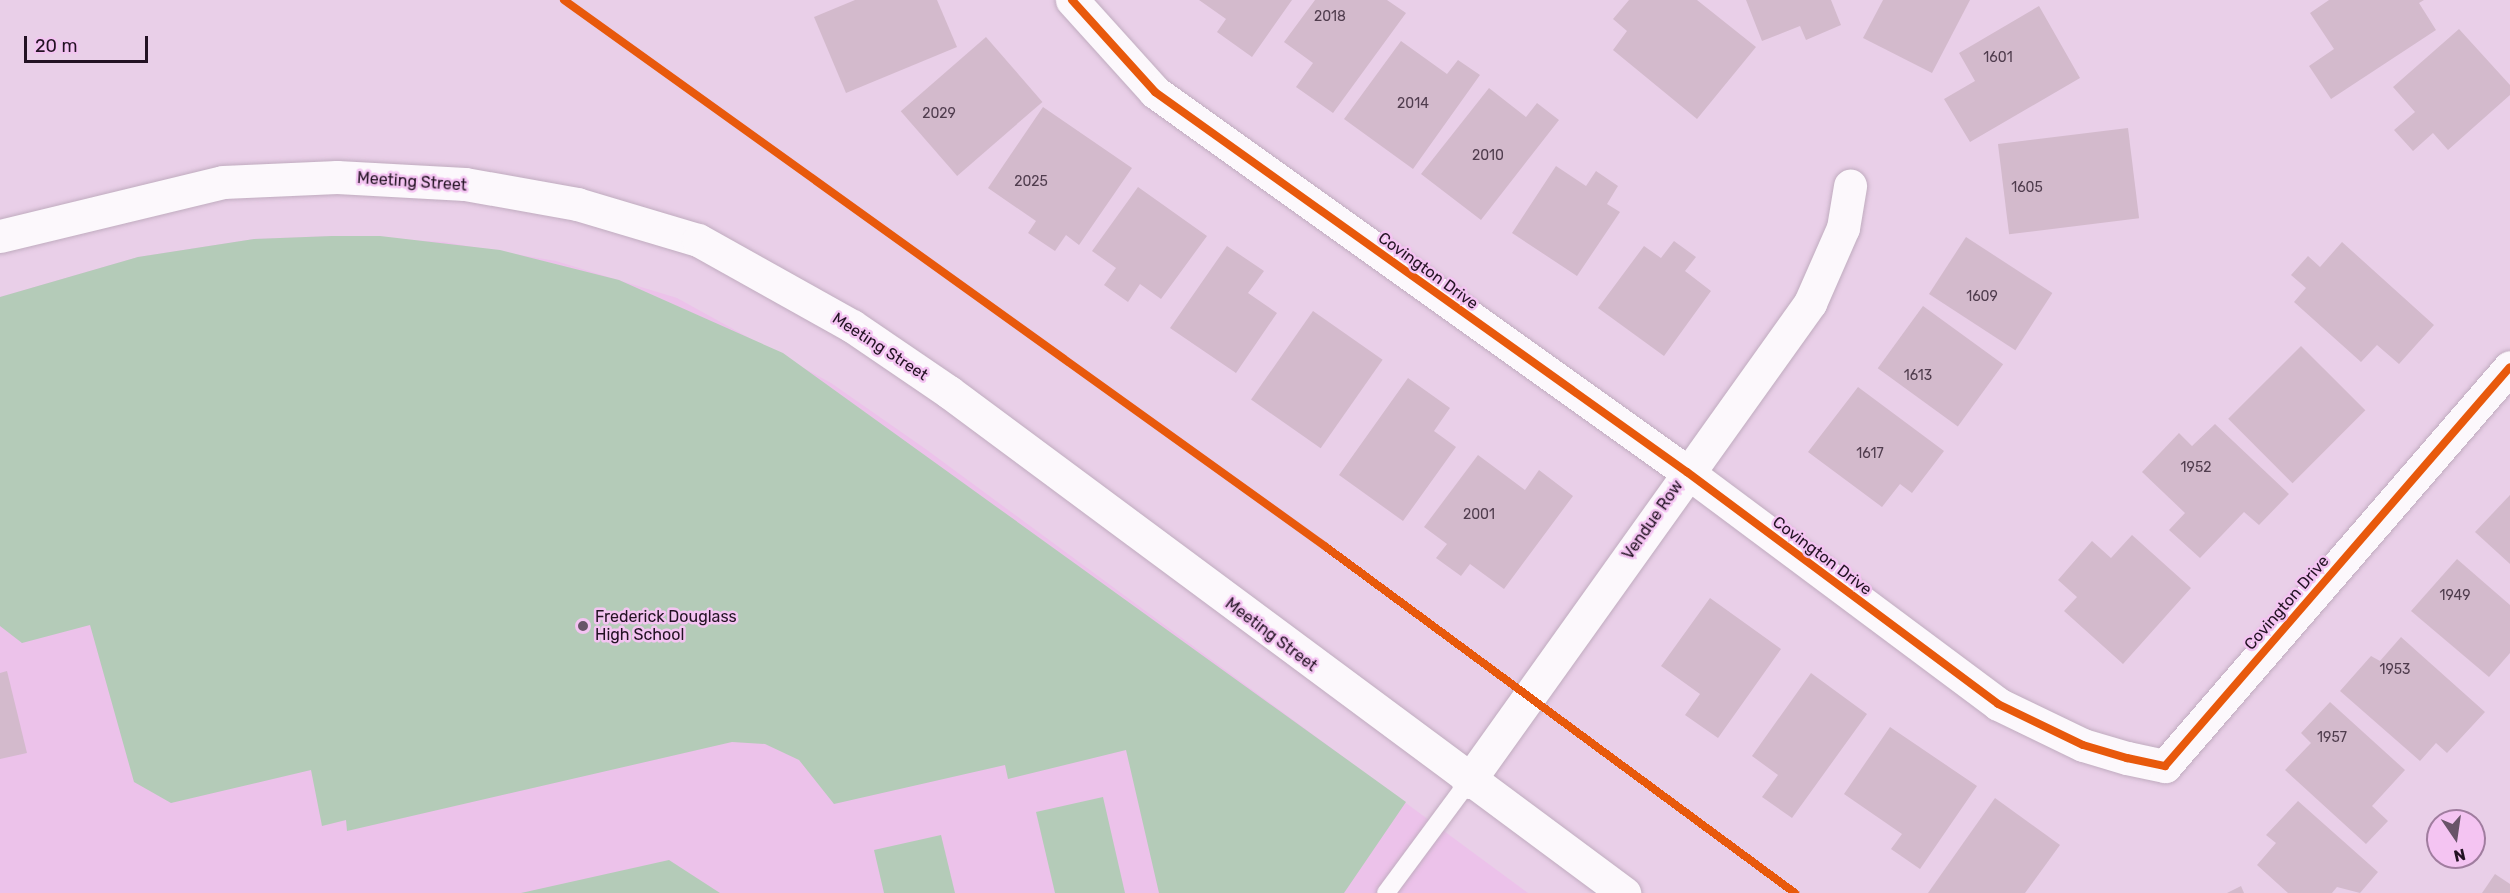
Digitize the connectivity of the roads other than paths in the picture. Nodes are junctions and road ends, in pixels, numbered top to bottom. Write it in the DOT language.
graph roads {
  1 [pos="1072,0"];
  2 [pos="1850,186"];
  3 [pos="0,236"];
  4 [pos="2510,367"];
  5 [pos="1687,472"];
  6 [pos="1468,782"];
  7 [pos="1386,893"];
  8 [pos="1624,893"];
  1 -- 5 [label="street, Covington Drive"];
  2 -- 5 [label="street, Vendue Row"];
  3 -- 6 [label="street, Meeting Street"];
  4 -- 5 [label="street, Covington Drive"];
  5 -- 6 [label="street, Vendue Row"];
  6 -- 7 [label="lane"];
  6 -- 8 [label="street, Meeting Street"];
}
